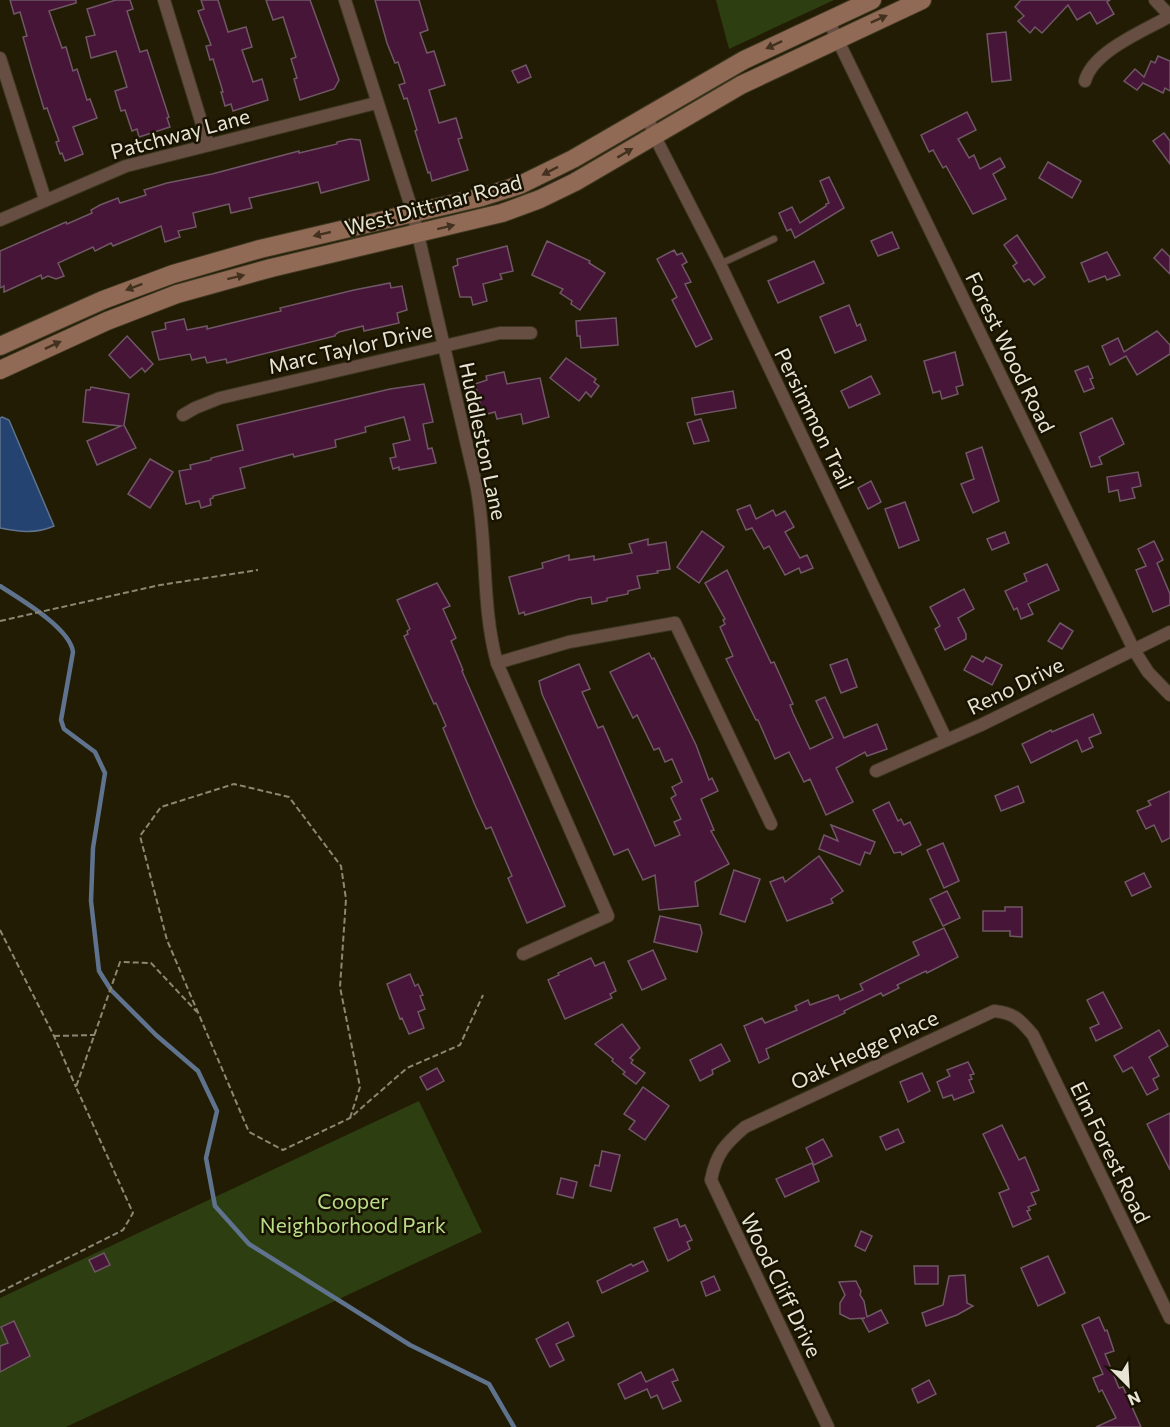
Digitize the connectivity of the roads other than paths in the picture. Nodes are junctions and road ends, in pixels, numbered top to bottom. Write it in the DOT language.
graph roads {
  1 [pos="164,0"];
  2 [pos="345,0"];
  3 [pos="872,0"];
  4 [pos="922,0"];
  5 [pos="1155,0"];
  6 [pos="1170,16"];
  7 [pos="828,20"];
  8 [pos="836,39"];
  9 [pos="0,58"];
  10 [pos="1085,81"];
  11 [pos="376,103"];
  12 [pos="647,115"];
  13 [pos="654,135"];
  14 [pos="208,144"];
  15 [pos="45,199"];
  16 [pos="412,213"];
  17 [pos="0,220"];
  18 [pos="418,234"];
  19 [pos="774,239"];
  20 [pos="720,264"];
  21 [pos="531,333"];
  22 [pos="443,345"];
  23 [pos="0,346"];
  24 [pos="0,370"];
  25 [pos="183,415"];
  26 [pos="1170,632"];
  27 [pos="1134,650"];
  28 [pos="497,663"];
  29 [pos="1170,695"];
  30 [pos="946,739"];
  31 [pos="876,771"];
  32 [pos="771,824"];
  33 [pos="523,954"];
  34 [pos="1033,1035"];
  35 [pos="717,1157"];
  36 [pos="1170,1318"];
  37 [pos="828,1427"];
  1 -- 14 [label="street"];
  2 -- 11 [label="street, Huddleston Lane"];
  3 -- 7 [label="street, West Dittmar Road"];
  8 -- 4 [label="street, West Dittmar Road, one-way"];
  5 -- 6 [label="street"];
  6 -- 10 [label="street"];
  7 -- 8 [label="street, Forest Wood Road"];
  7 -- 12 [label="street, West Dittmar Road, one-way"];
  8 -- 13 [label="street, West Dittmar Road"];
  8 -- 27 [label="street, Forest Wood Road"];
  9 -- 15 [label="street"];
  11 -- 14 [label="street, Patchway Lane"];
  11 -- 16 [label="street, Huddleston Lane"];
  12 -- 13 [label="street, Persimmon Trail"];
  12 -- 16 [label="street, West Dittmar Road, one-way"];
  18 -- 13 [label="street, West Dittmar Road, one-way"];
  13 -- 20 [label="street, Persimmon Trail"];
  14 -- 15 [label="street, Patchway Lane"];
  15 -- 17 [label="street, Patchway Lane"];
  16 -- 18 [label="street, Huddleston Lane"];
  16 -- 23 [label="street, West Dittmar Road, one-way"];
  18 -- 22 [label="street, Huddleston Lane"];
  24 -- 18 [label="street, West Dittmar Road, one-way"];
  19 -- 20 [label="lane"];
  20 -- 30 [label="street, Persimmon Trail"];
  21 -- 22 [label="street, Marc Taylor Drive"];
  22 -- 25 [label="street, Marc Taylor Drive"];
  22 -- 28 [label="street, Huddleston Lane"];
  26 -- 27 [label="street, Reno Drive"];
  27 -- 29 [label="street, Forest Wood Road"];
  27 -- 30 [label="street, Reno Drive"];
  28 -- 32 [label="street"];
  28 -- 33 [label="street, Huddleston Lane"];
  30 -- 31 [label="street, Reno Drive"];
  34 -- 35 [label="street, Oak Hedge Place"];
  34 -- 36 [label="street, Elm Forest Road"];
  35 -- 37 [label="street, Wood Cliff Drive"];
}
